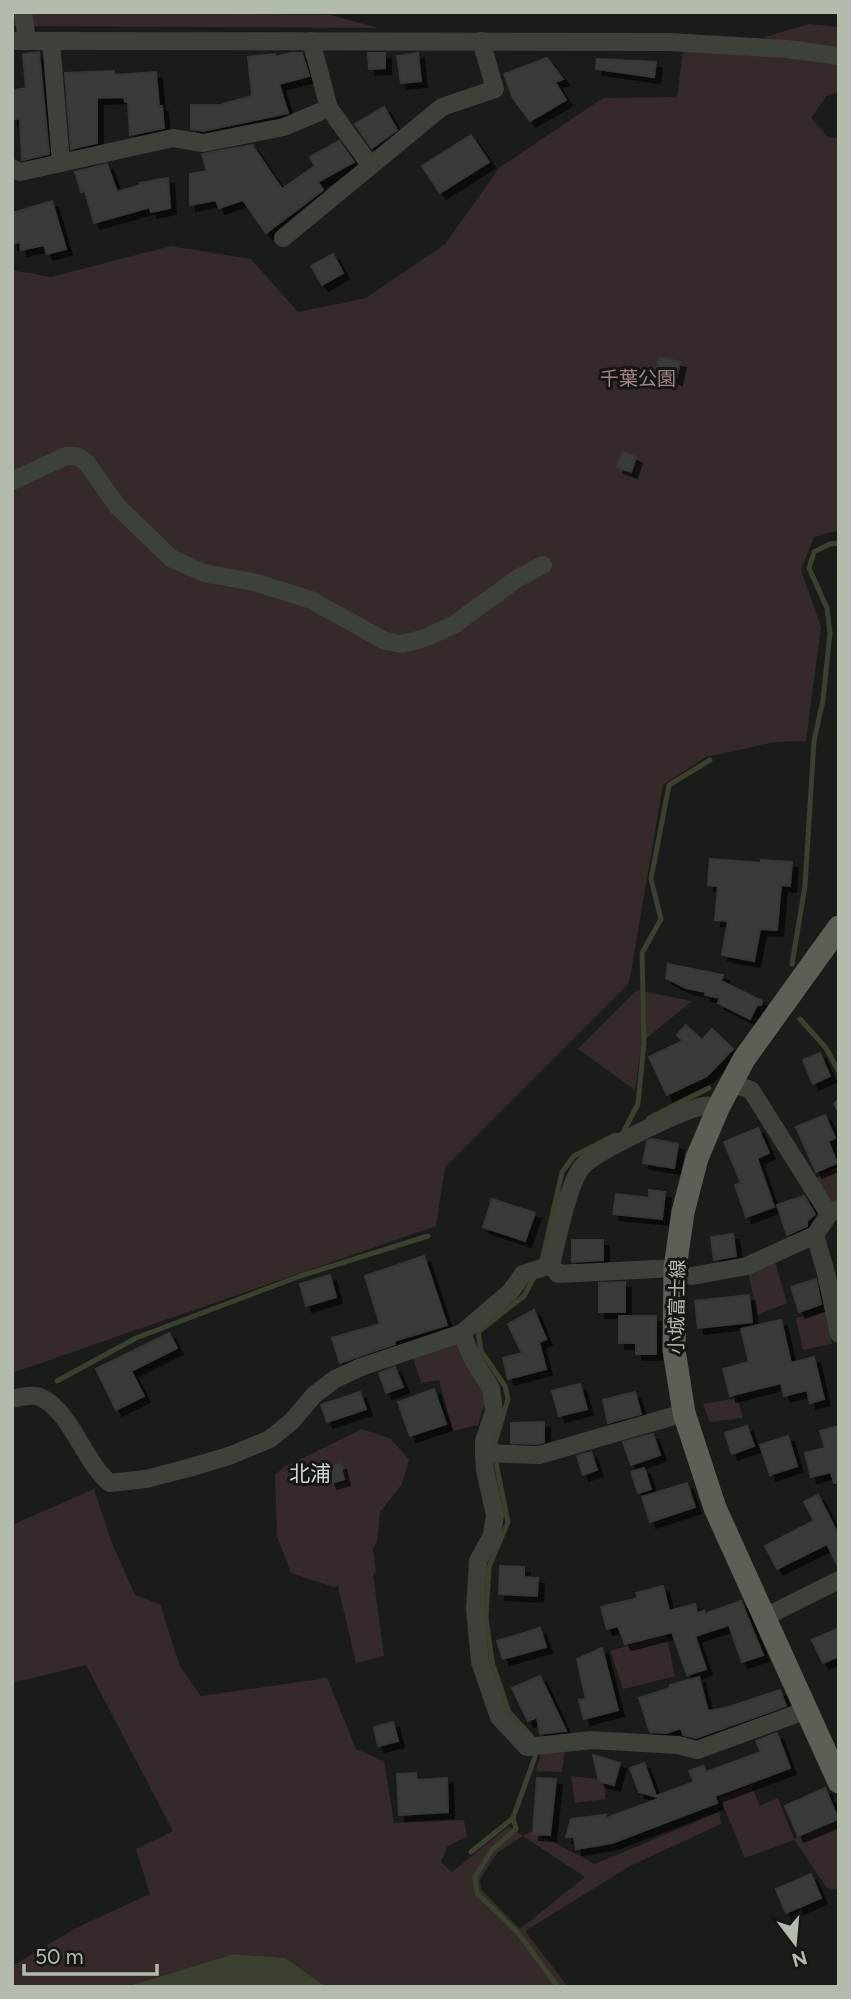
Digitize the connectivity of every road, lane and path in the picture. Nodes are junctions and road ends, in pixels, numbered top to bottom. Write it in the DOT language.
graph roads {
  1 [pos="23,18"];
  2 [pos="20,41"];
  3 [pos="51,41"];
  4 [pos="311,41"];
  5 [pos="481,41"];
  6 [pos="839,55"];
  7 [pos="329,108"];
  8 [pos="61,163"];
  9 [pos="370,165"];
  10 [pos="12,168"];
  11 [pos="283,237"];
  12 [pos="12,481"];
  13 [pos="543,565"];
  14 [pos="839,928"];
  15 [pos="731,1083"];
  16 [pos="719,1106"];
  17 [pos="834,1211"];
  18 [pos="815,1235"];
  19 [pos="551,1265"];
  20 [pos="684,1272"];
  21 [pos="461,1333"];
  22 [pos="839,1334"];
  23 [pos="12,1399"];
  24 [pos="684,1413"];
  25 [pos="484,1453"];
  26 [pos="839,1580"];
  27 [pos="765,1617"];
  28 [pos="807,1710"];
  29 [pos="839,1782"];
  1 -- 2 [label="street"];
  2 -- 3 [label="street"];
  3 -- 4 [label="street"];
  3 -- 8 [label="street"];
  4 -- 5 [label="street"];
  4 -- 7 [label="street"];
  5 -- 6 [label="street"];
  5 -- 9 [label="street"];
  7 -- 8 [label="street"];
  7 -- 9 [label="street"];
  8 -- 10 [label="street"];
  9 -- 11 [label="street"];
  12 -- 13 [label="street"];
  14 -- 15 [label="main road, 小城富士線"];
  15 -- 16 [label="main road, 小城富士線"];
  15 -- 17 [label="street"];
  16 -- 19 [label="street"];
  16 -- 20 [label="main road, 小城富士線"];
  17 -- 18 [label="street"];
  18 -- 20 [label="street"];
  18 -- 22 [label="street"];
  19 -- 20 [label="street"];
  19 -- 21 [label="street"];
  20 -- 24 [label="main road, 小城富士線"];
  21 -- 23 [label="street"];
  21 -- 25 [label="street"];
  24 -- 25 [label="street"];
  24 -- 27 [label="main road, 小城富士線"];
  25 -- 28 [label="street"];
  26 -- 27 [label="street"];
  27 -- 28 [label="main road, 小城富士線"];
  28 -- 29 [label="main road, 小城富士線"];
}
